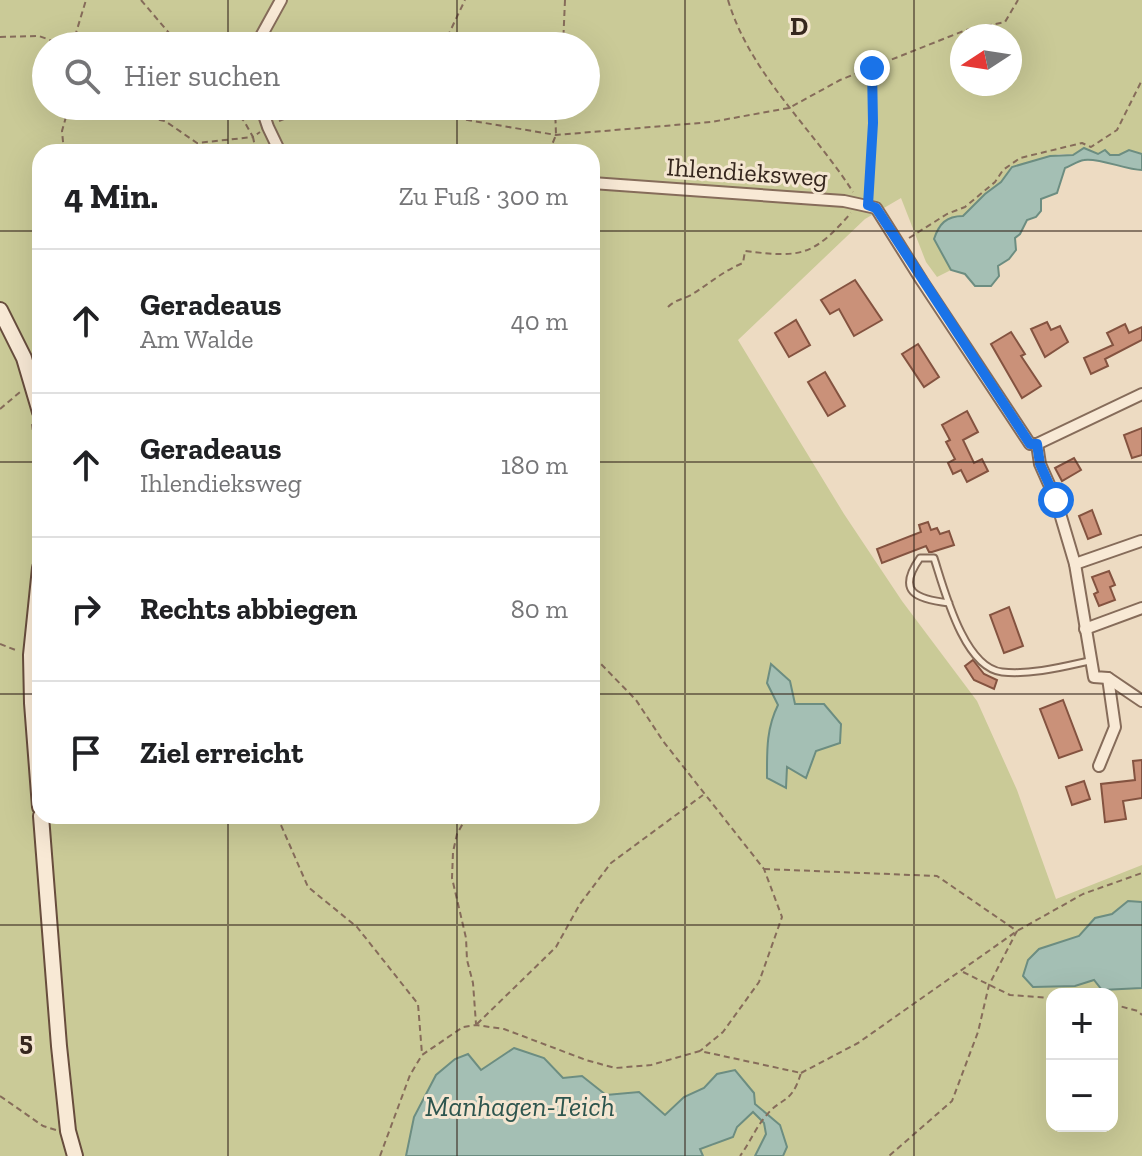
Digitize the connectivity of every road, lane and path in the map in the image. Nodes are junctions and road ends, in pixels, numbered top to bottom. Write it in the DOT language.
graph roads {
  1 [pos="86,0"];
  2 [pos="141,0"];
  3 [pos="281,0"];
  4 [pos="465,0"];
  5 [pos="565,0"];
  6 [pos="728,0"];
  7 [pos="1018,0"];
  8 [pos="76,32"];
  9 [pos="168,32"];
  10 [pos="263,32"];
  11 [pos="450,32"];
  12 [pos="564,32"];
  13 [pos="32,36"];
  14 [pos="0,37"];
  15 [pos="872,68"];
  16 [pos="1142,80"];
  17 [pos="789,108"];
  18 [pos="65,120"];
  19 [pos="160,120"];
  20 [pos="243,120"];
  21 [pos="266,120"];
  22 [pos="285,120"];
  23 [pos="467,120"];
  24 [pos="555,120"];
  25 [pos="268,127"];
  26 [pos="556,135"];
  27 [pos="253,137"];
  28 [pos="63,144"];
  29 [pos="254,144"];
  30 [pos="276,144"];
  31 [pos="552,144"];
  32 [pos="600,184"];
  33 [pos="844,201"];
  34 [pos="864,204"];
  35 [pos="900,244"];
  36 [pos="668,307"];
  37 [pos="0,310"];
  38 [pos="32,385"];
  39 [pos="26,386"];
  40 [pos="1142,394"];
  41 [pos="0,409"];
  42 [pos="1037,444"];
  43 [pos="1141,541"];
  44 [pos="1075,564"];
  45 [pos="949,603"];
  46 [pos="1142,608"];
  47 [pos="1085,629"];
  48 [pos="0,644"];
  49 [pos="32,645"];
  50 [pos="25,654"];
  51 [pos="1089,661"];
  52 [pos="600,663"];
  53 [pos="32,672"];
  54 [pos="1108,678"];
  55 [pos="1142,701"];
  56 [pos="1099,766"];
  57 [pos="704,794"];
  58 [pos="42,824"];
  59 [pos="280,824"];
  60 [pos="463,824"];
  61 [pos="764,869"];
  62 [pos="1142,873"];
  63 [pos="1017,931"];
  64 [pos="962,971"];
  65 [pos="989,985"];
  66 [pos="1046,998"];
  67 [pos="1118,1006"];
  68 [pos="1142,1015"];
  69 [pos="476,1025"];
  70 [pos="700,1051"];
  71 [pos="422,1055"];
  72 [pos="801,1073"];
  73 [pos="0,1096"];
  74 [pos="68,1131"];
  75 [pos="75,1156"];
  76 [pos="380,1156"];
  77 [pos="740,1156"];
  78 [pos="889,1156"];
  1 -- 8 [label="path"];
  2 -- 9 [label="path"];
  3 -- 10 [label="street"];
  4 -- 11 [label="path"];
  5 -- 12 [label="path"];
  6 -- 17 [label="path"];
  7 -- 15 [label="path"];
  13 -- 14 [label="path"];
  15 -- 17 [label="path"];
  15 -- 34 [label="path"];
  16 -- 35 [label="path"];
  17 -- 26 [label="path"];
  17 -- 34 [label="path"];
  18 -- 28 [label="path"];
  19 -- 27 [label="path"];
  20 -- 27 [label="path"];
  21 -- 25 [label="street"];
  22 -- 25 [label="path"];
  23 -- 26 [label="path"];
  24 -- 26 [label="path"];
  25 -- 27 [label="path"];
  25 -- 30 [label="street"];
  26 -- 31 [label="path"];
  27 -- 29 [label="path"];
  32 -- 33 [label="street, Ihlendieksweg"];
  33 -- 34 [label="street, Ihlendieksweg"];
  33 -- 36 [label="path"];
  34 -- 35 [label="street"];
  35 -- 42 [label="street"];
  37 -- 38 [label="main road"];
  39 -- 41 [label="path"];
  40 -- 42 [label="street"];
  42 -- 44 [label="street"];
  43 -- 44 [label="street"];
  44 -- 47 [label="street"];
  45 -- 45 [label="lane"];
  45 -- 51 [label="lane"];
  46 -- 47 [label="street"];
  47 -- 51 [label="street"];
  48 -- 50 [label="path"];
  49 -- 53 [label="main road"];
  51 -- 54 [label="street"];
  52 -- 57 [label="path"];
  54 -- 55 [label="street"];
  54 -- 56 [label="street"];
  57 -- 61 [label="path"];
  57 -- 69 [label="path"];
  58 -- 74 [label="main road"];
  59 -- 71 [label="path"];
  60 -- 69 [label="path"];
  61 -- 63 [label="path"];
  61 -- 70 [label="path"];
  62 -- 63 [label="path"];
  63 -- 64 [label="path"];
  63 -- 65 [label="path"];
  64 -- 65 [label="path"];
  64 -- 72 [label="path"];
  65 -- 66 [label="path"];
  65 -- 78 [label="path"];
  67 -- 68 [label="path"];
  69 -- 70 [label="path"];
  69 -- 71 [label="path"];
  70 -- 72 [label="path"];
  71 -- 76 [label="path"];
  72 -- 77 [label="path"];
  73 -- 74 [label="path"];
  74 -- 75 [label="main road"];
}
